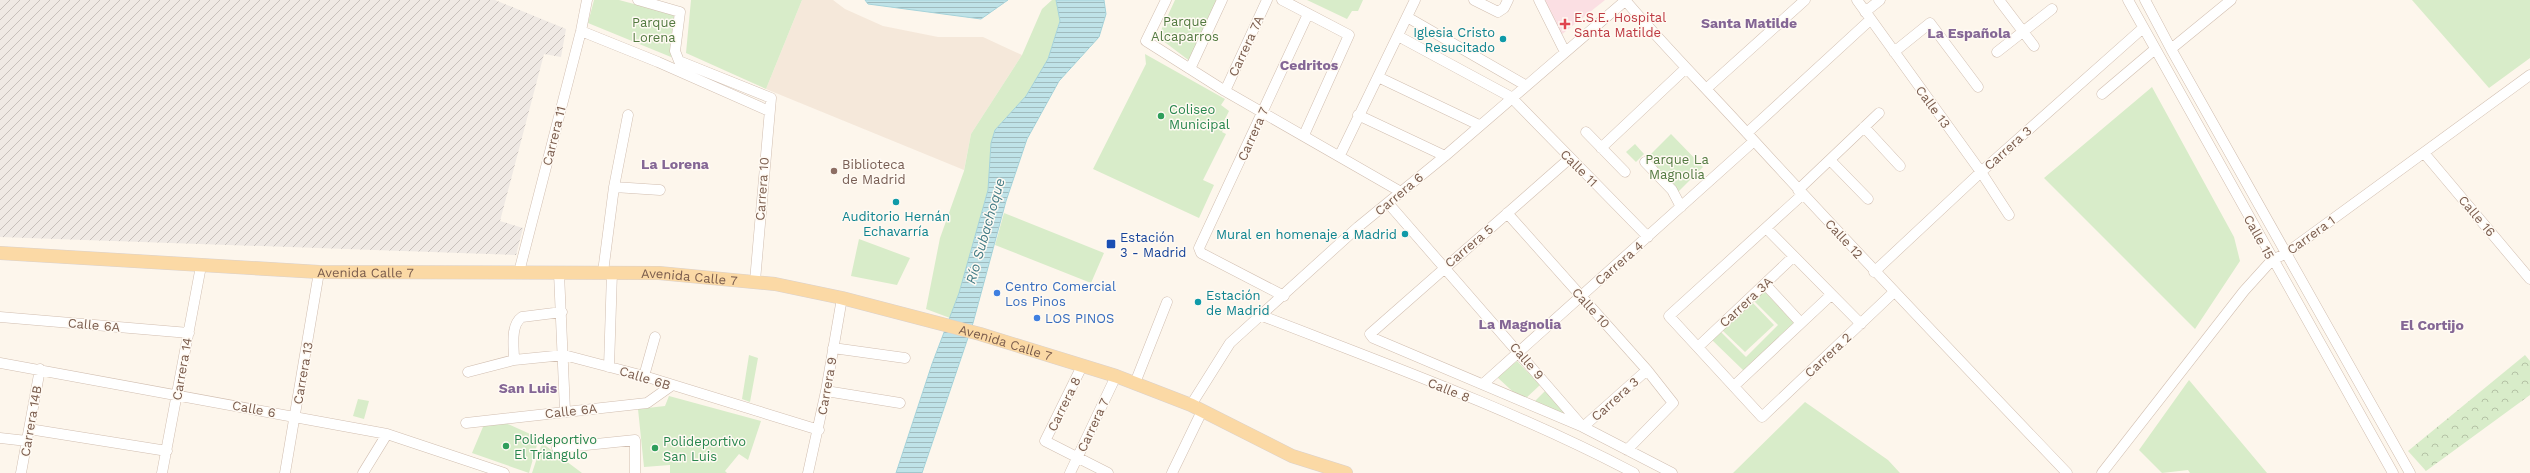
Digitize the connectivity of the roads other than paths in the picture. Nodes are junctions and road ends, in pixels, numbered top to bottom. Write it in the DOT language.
graph roads {
  1 [pos="587,0"];
  2 [pos="638,0"];
  3 [pos="1166,0"];
  4 [pos="1222,0"];
  5 [pos="1267,0"];
  6 [pos="1282,0"];
  7 [pos="1415,0"];
  8 [pos="1474,0"];
  9 [pos="1508,0"];
  10 [pos="1539,0"];
  11 [pos="1625,0"];
  12 [pos="1805,0"];
  13 [pos="1856,0"];
  14 [pos="1880,0"];
  15 [pos="1998,0"];
  16 [pos="2128,0"];
  17 [pos="2145,0"];
  18 [pos="2231,0"];
  19 [pos="2052,9"];
  20 [pos="1308,14"];
  21 [pos="1867,16"];
  22 [pos="1407,17"];
  23 [pos="2143,28"];
  24 [pos="581,31"];
  25 [pos="2024,32"];
  26 [pos="1398,36"];
  27 [pos="2034,46"];
  28 [pos="2171,49"];
  29 [pos="2154,50"];
  30 [pos="1565,52"];
  31 [pos="1894,52"];
  32 [pos="1997,52"];
  33 [pos="1190,69"];
  34 [pos="1685,69"];
  35 [pos="2530,75"];
  36 [pos="1378,77"];
  37 [pos="1525,85"];
  38 [pos="1978,87"];
  39 [pos="1706,89"];
  40 [pos="1225,91"];
  41 [pos="2102,94"];
  42 [pos="1511,97"];
  43 [pos="2206,109"];
  44 [pos="769,111"];
  45 [pos="1263,111"];
  46 [pos="1879,113"];
  47 [pos="628,115"];
  48 [pos="1358,115"];
  49 [pos="2193,119"];
  50 [pos="1479,125"];
  51 [pos="1864,127"];
  52 [pos="1586,132"];
  53 [pos="1747,133"];
  54 [pos="1304,135"];
  55 [pos="1754,141"];
  56 [pos="1601,148"];
  57 [pos="2424,154"];
  58 [pos="1340,155"];
  59 [pos="1445,156"];
  60 [pos="1569,159"];
  61 [pos="1830,160"];
  62 [pos="1645,162"];
  63 [pos="1900,166"];
  64 [pos="1625,172"];
  65 [pos="1981,172"];
  66 [pos="614,187"];
  67 [pos="660,190"];
  68 [pos="1401,192"];
  69 [pos="1800,193"];
  70 [pos="1868,199"];
  71 [pos="1388,203"];
  72 [pos="1681,207"];
  73 [pos="1507,213"];
  74 [pos="2009,215"];
  75 [pos="1766,228"];
  76 [pos="1648,237"];
  77 [pos="0,253"];
  78 [pos="2285,254"];
  79 [pos="1793,257"];
  80 [pos="2272,260"];
  81 [pos="201,266"];
  82 [pos="1444,266"];
  83 [pos="320,272"];
  84 [pos="519,272"];
  85 [pos="608,272"];
  86 [pos="1874,272"];
  87 [pos="559,273"];
  88 [pos="2530,279"];
  89 [pos="755,281"];
  90 [pos="1765,284"];
  91 [pos="1894,292"];
  92 [pos="1831,295"];
  93 [pos="1284,296"];
  94 [pos="1580,296"];
  95 [pos="842,298"];
  96 [pos="1167,302"];
  97 [pos="562,312"];
  98 [pos="1260,315"];
  99 [pos="0,317"];
  100 [pos="1801,323"];
  101 [pos="1861,324"];
  102 [pos="189,333"];
  103 [pos="655,337"];
  104 [pos="1698,347"];
  105 [pos="833,348"];
  106 [pos="1518,351"];
  107 [pos="564,355"];
  108 [pos="905,358"];
  109 [pos="2344,358"];
  110 [pos="514,360"];
  111 [pos="0,363"];
  112 [pos="2332,364"];
  113 [pos="1082,366"];
  114 [pos="609,367"];
  115 [pos="40,370"];
  116 [pos="1647,370"];
  117 [pos="468,372"];
  118 [pos="644,376"];
  119 [pos="1116,376"];
  120 [pos="1135,383"];
  121 [pos="1483,384"];
  122 [pos="671,386"];
  123 [pos="1734,386"];
  124 [pos="826,391"];
  125 [pos="178,394"];
  126 [pos="900,403"];
  127 [pos="1197,408"];
  128 [pos="565,411"];
  129 [pos="295,417"];
  130 [pos="466,423"];
  131 [pos="1583,427"];
  132 [pos="29,429"];
  133 [pos="818,430"];
  134 [pos="387,434"];
  135 [pos="0,438"];
  136 [pos="27,441"];
  137 [pos="557,448"];
  138 [pos="1627,450"];
  139 [pos="167,451"];
  140 [pos="1078,456"];
  141 [pos="474,469"];
  142 [pos="21,473"];
  143 [pos="162,473"];
  144 [pos="285,473"];
  145 [pos="363,473"];
  146 [pos="504,473"];
  147 [pos="635,473"];
  148 [pos="808,473"];
  149 [pos="1070,473"];
  150 [pos="1108,473"];
  151 [pos="1172,473"];
  152 [pos="1346,473"];
  153 [pos="1634,473"];
  154 [pos="1672,473"];
  155 [pos="2067,473"];
  156 [pos="2102,473"];
  157 [pos="2393,473"];
  158 [pos="2410,473"];
  1 -- 24 [label="street, Carrera 11"];
  2 -- 44 [label="street, Carrera 10"];
  3 -- 33 [label="street"];
  4 -- 33 [label="street"];
  5 -- 40 [label="street, Carrera 7A"];
  6 -- 20 [label="street"];
  7 -- 22 [label="street"];
  8 -- 9 [label="street"];
  10 -- 30 [label="street"];
  11 -- 30 [label="street, Carrera 6"];
  11 -- 34 [label="street, Calle 12"];
  12 -- 39 [label="street"];
  13 -- 21 [label="street, Calle 13"];
  14 -- 21 [label="street"];
  15 -- 25 [label="street"];
  16 -- 23 [label="street, Calle 15"];
  17 -- 28 [label="street, Calle 15"];
  18 -- 28 [label="street"];
  19 -- 25 [label="street"];
  20 -- 45 [label="street, Carrera 7"];
  20 -- 54 [label="street"];
  21 -- 31 [label="street, Calle 13"];
  21 -- 53 [label="street"];
  22 -- 26 [label="street"];
  22 -- 37 [label="street"];
  23 -- 29 [label="street, Calle 15"];
  23 -- 65 [label="street, Carrera 3"];
  24 -- 44 [label="street"];
  24 -- 84 [label="street, Carrera 11"];
  25 -- 27 [label="street"];
  25 -- 32 [label="street"];
  26 -- 36 [label="street"];
  26 -- 42 [label="street, Calle 11"];
  28 -- 43 [label="street, Calle 15"];
  29 -- 41 [label="street"];
  29 -- 49 [label="street, Calle 15"];
  30 -- 37 [label="street, Carrera 6"];
  31 -- 38 [label="street"];
  31 -- 65 [label="street, Calle 13"];
  33 -- 40 [label="street"];
  34 -- 39 [label="street, Calle 12"];
  34 -- 56 [label="street"];
  35 -- 57 [label="street, Carrera 1"];
  36 -- 48 [label="street"];
  36 -- 50 [label="street"];
  37 -- 42 [label="street, Carrera 6"];
  39 -- 53 [label="street, Calle 12"];
  40 -- 45 [label="street"];
  42 -- 50 [label="street, Carrera 6"];
  42 -- 60 [label="street, Calle 11"];
  43 -- 49 [label="street"];
  43 -- 78 [label="street, Calle 15"];
  44 -- 89 [label="street, Carrera 10"];
  45 -- 54 [label="street"];
  45 -- 93 [label="street, Carrera 7"];
  46 -- 51 [label="street"];
  47 -- 66 [label="street"];
  48 -- 58 [label="street"];
  48 -- 59 [label="street"];
  49 -- 80 [label="street, Calle 15"];
  50 -- 59 [label="street, Carrera 6"];
  51 -- 61 [label="street"];
  51 -- 63 [label="street"];
  52 -- 56 [label="street"];
  53 -- 55 [label="street, Calle 12"];
  54 -- 58 [label="street"];
  55 -- 69 [label="street, Calle 12"];
  55 -- 72 [label="street, Carrera 4"];
  56 -- 64 [label="street"];
  57 -- 78 [label="street, Carrera 1"];
  57 -- 88 [label="street, Calle 16"];
  58 -- 68 [label="street"];
  59 -- 68 [label="street, Carrera 6"];
  60 -- 73 [label="street, Carrera 5"];
  60 -- 76 [label="street, Calle 11"];
  61 -- 69 [label="street"];
  61 -- 70 [label="street"];
  62 -- 72 [label="street"];
  65 -- 74 [label="street, Calle 13"];
  65 -- 86 [label="street, Carrera 3"];
  66 -- 67 [label="street"];
  66 -- 85 [label="street"];
  68 -- 71 [label="street, Carrera 6"];
  69 -- 75 [label="street"];
  69 -- 86 [label="street, Calle 12"];
  71 -- 82 [label="street, Calle 9"];
  71 -- 93 [label="street, Carrera 6"];
  72 -- 76 [label="street, Carrera 4"];
  73 -- 82 [label="street, Carrera 5"];
  73 -- 94 [label="street, Calle 10"];
  75 -- 79 [label="street"];
  75 -- 104 [label="street"];
  76 -- 94 [label="street, Carrera 4"];
  77 -- 81 [label="main road, Avenida Calle 7"];
  78 -- 80 [label="street, Carrera 1"];
  78 -- 109 [label="street, Calle 15"];
  79 -- 90 [label="street, Carrera 3A"];
  79 -- 92 [label="street"];
  80 -- 112 [label="street, Calle 15"];
  80 -- 156 [label="street, Carrera 1"];
  81 -- 83 [label="main road, Avenida Calle 7"];
  81 -- 102 [label="street, Carrera 14"];
  82 -- 106 [label="street, Calle 9"];
  82 -- 121 [label="street, Carrera 5"];
  83 -- 84 [label="main road, Avenida Calle 7"];
  83 -- 129 [label="street, Carrera 13"];
  84 -- 87 [label="main road, Avenida Calle 7"];
  85 -- 87 [label="main road, Avenida Calle 7"];
  85 -- 89 [label="main road, Avenida Calle 7"];
  85 -- 114 [label="street"];
  86 -- 91 [label="street, Calle 12"];
  87 -- 97 [label="street"];
  89 -- 95 [label="main road, Avenida Calle 7"];
  90 -- 100 [label="street"];
  90 -- 104 [label="street, Carrera 3A"];
  91 -- 101 [label="street, Carrera 2"];
  91 -- 155 [label="street, Calle 12"];
  92 -- 100 [label="street"];
  92 -- 101 [label="street"];
  93 -- 98 [label="street, Carrera 6"];
  94 -- 106 [label="street, Carrera 4"];
  94 -- 116 [label="street, Calle 10"];
  95 -- 105 [label="street, Carrera 9"];
  95 -- 113 [label="main road, Avenida Calle 7"];
  96 -- 120 [label="street"];
  97 -- 107 [label="street"];
  97 -- 110 [label="street"];
  98 -- 127 [label="street, Carrera 6"];
  98 -- 153 [label="street, Calle 8"];
  99 -- 102 [label="street, Calle 6A"];
  100 -- 123 [label="street"];
  101 -- 123 [label="street, Carrera 2"];
  102 -- 125 [label="street, Carrera 14"];
  103 -- 118 [label="street"];
  104 -- 123 [label="street"];
  105 -- 108 [label="street"];
  105 -- 124 [label="street, Carrera 9"];
  106 -- 121 [label="street, Carrera 4"];
  106 -- 131 [label="street, Calle 9"];
  107 -- 110 [label="street, Calle 6B"];
  107 -- 114 [label="street, Calle 6B"];
  107 -- 128 [label="street"];
  109 -- 112 [label="street"];
  109 -- 158 [label="street, Calle 15"];
  110 -- 117 [label="street, Calle 6B"];
  111 -- 115 [label="street, Calle 6"];
  112 -- 157 [label="street, Calle 15"];
  113 -- 119 [label="main road, Avenida Calle 7"];
  113 -- 140 [label="street, Carrera 8"];
  114 -- 118 [label="street, Calle 6B"];
  115 -- 125 [label="street, Calle 6"];
  115 -- 132 [label="street, Carrera 14B"];
  116 -- 131 [label="street, Carrera 3"];
  116 -- 138 [label="street, Calle 10"];
  118 -- 122 [label="street, Calle 6B"];
  119 -- 120 [label="main road, Avenida Calle 7"];
  119 -- 140 [label="street, Carrera 7"];
  120 -- 127 [label="main road, Avenida Calle 7"];
  121 -- 131 [label="street"];
  122 -- 128 [label="street, Calle 6A"];
  122 -- 133 [label="street, Calle 6B"];
  124 -- 126 [label="street"];
  124 -- 133 [label="street, Carrera 9"];
  125 -- 129 [label="street, Calle 6"];
  125 -- 139 [label="street, Carrera 14"];
  127 -- 151 [label="street, Carrera 6"];
  127 -- 152 [label="main road, Avenida Calle 7"];
  128 -- 130 [label="street, Calle 6A"];
  129 -- 134 [label="street, Calle 6"];
  129 -- 144 [label="street, Carrera 13"];
  131 -- 138 [label="street, Calle 9"];
  132 -- 136 [label="street, Carrera 14B"];
  132 -- 139 [label="street"];
  133 -- 148 [label="street, Carrera 9"];
  134 -- 141 [label="street, Calle 6"];
  134 -- 145 [label="street"];
  135 -- 136 [label="street"];
  136 -- 142 [label="street, Carrera 14B"];
  137 -- 147 [label="street"];
  138 -- 154 [label="street, Calle 9"];
  139 -- 143 [label="street, Carrera 14"];
  140 -- 149 [label="street, Carrera 7"];
  140 -- 150 [label="street"];
  141 -- 146 [label="street, Calle 6"];
}
